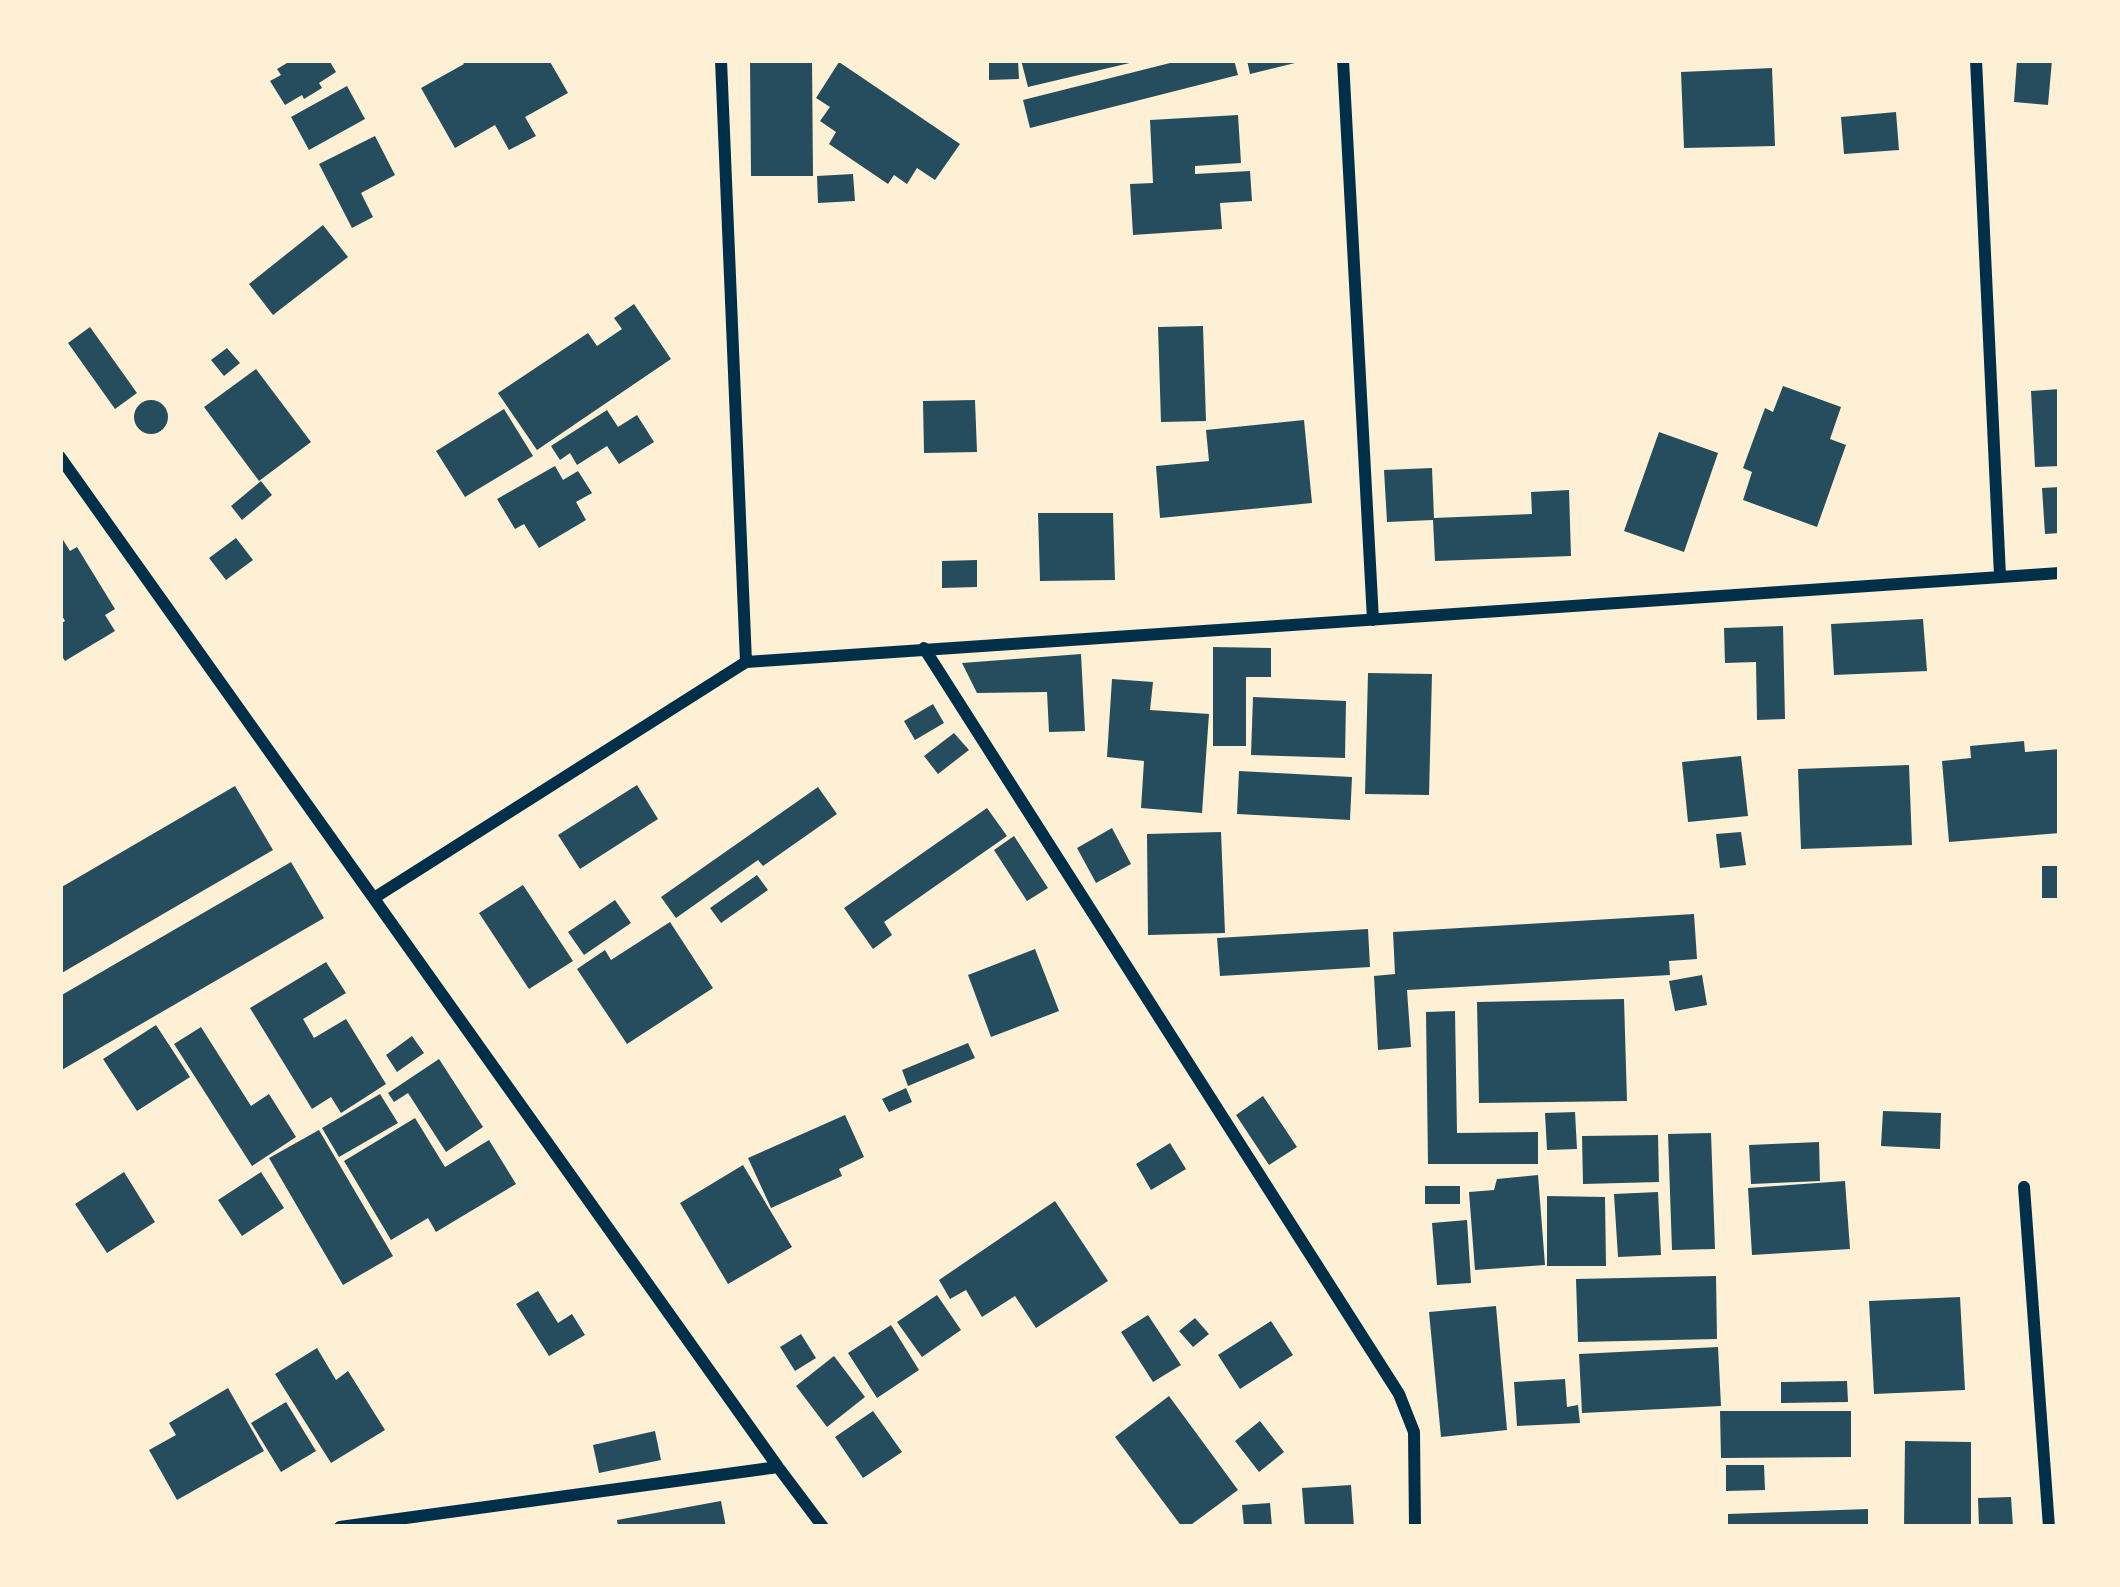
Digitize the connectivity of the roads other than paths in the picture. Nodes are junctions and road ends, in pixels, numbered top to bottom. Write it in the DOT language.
graph roads {
  1 [pos="722,60"];
  2 [pos="1343,60"];
  3 [pos="1976,60"];
  4 [pos="60,457"];
  5 [pos="2060,573"];
  6 [pos="2000,576"];
  7 [pos="1373,620"];
  8 [pos="925,647"];
  9 [pos="746,662"];
  10 [pos="374,898"];
  11 [pos="2024,1187"];
  12 [pos="778,1467"];
  13 [pos="340,1527"];
  14 [pos="824,1527"];
  15 [pos="1415,1527"];
  16 [pos="2049,1527"];
  1 -- 9 [label="street"];
  2 -- 7 [label="street"];
  3 -- 6 [label="street"];
  4 -- 10 [label="street"];
  5 -- 6 [label="street"];
  6 -- 7 [label="street"];
  7 -- 8 [label="street"];
  8 -- 9 [label="street"];
  8 -- 15 [label="street"];
  9 -- 10 [label="street"];
  10 -- 12 [label="street"];
  11 -- 16 [label="street"];
  12 -- 13 [label="street"];
  12 -- 14 [label="street"];
}
